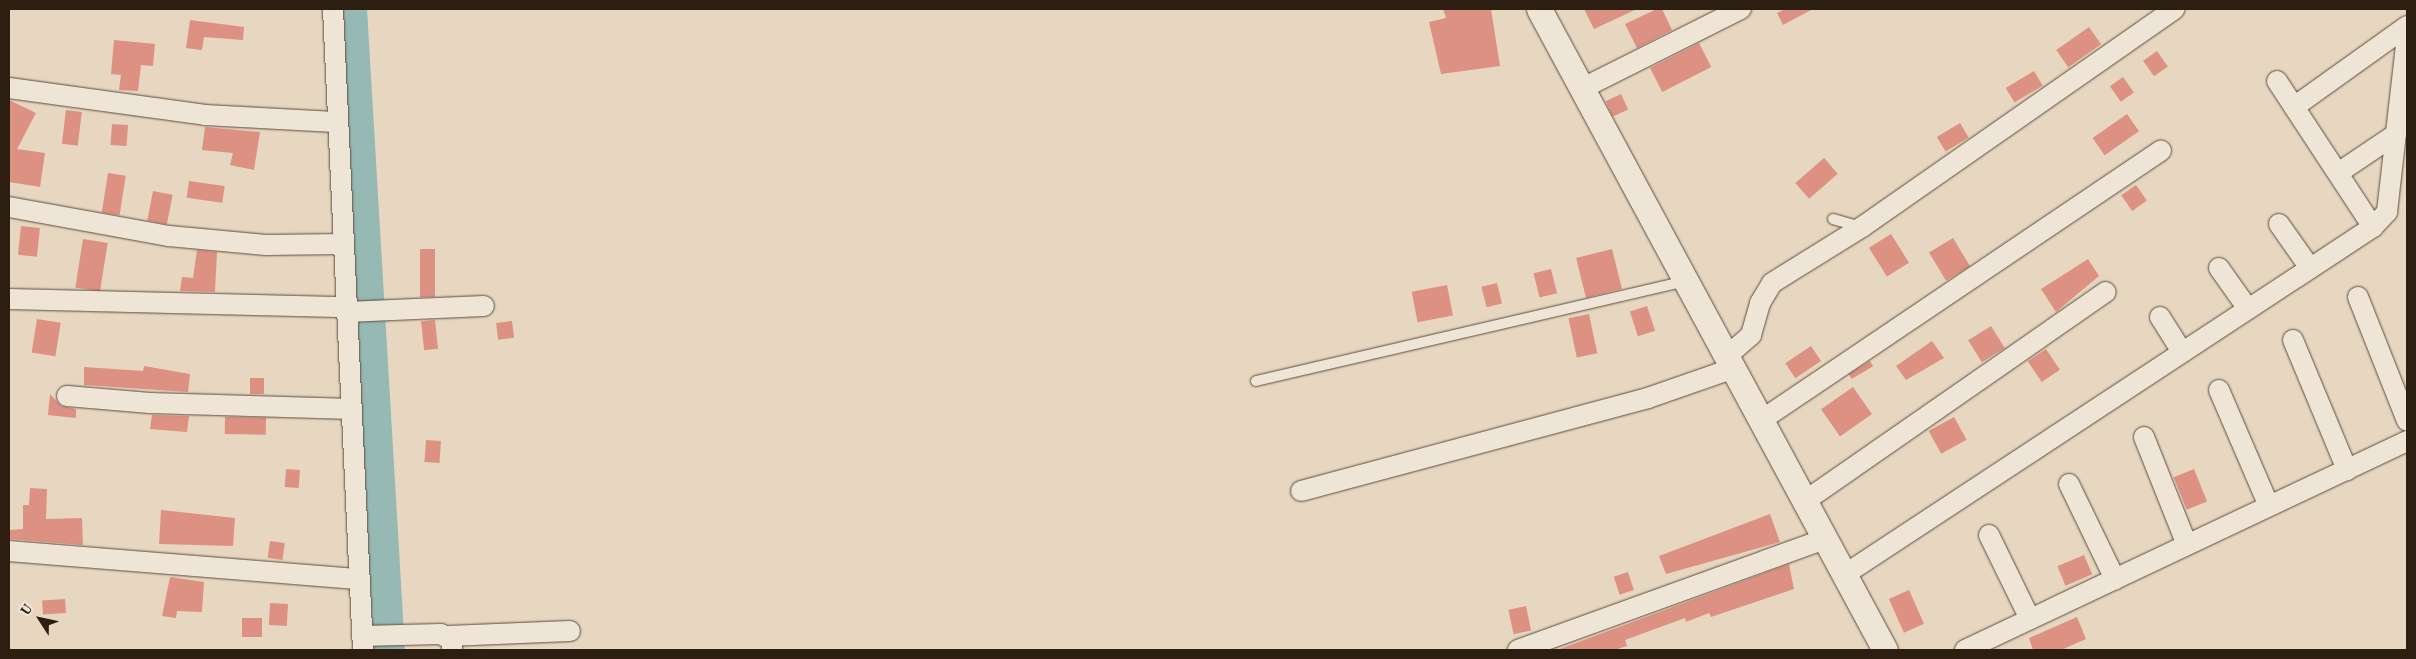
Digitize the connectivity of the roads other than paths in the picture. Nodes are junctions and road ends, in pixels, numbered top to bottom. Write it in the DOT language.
graph roads {
  1 [pos="333,9"];
  2 [pos="1741,9"];
  3 [pos="2174,9"];
  4 [pos="1543,10"];
  5 [pos="2407,26"];
  6 [pos="2407,36"];
  7 [pos="2277,81"];
  8 [pos="9,88"];
  9 [pos="1581,89"];
  10 [pos="2294,107"];
  11 [pos="335,122"];
  12 [pos="2396,134"];
  13 [pos="2161,151"];
  14 [pos="2338,173"];
  15 [pos="9,207"];
  16 [pos="1833,219"];
  17 [pos="2279,224"];
  18 [pos="1862,227"];
  19 [pos="2373,227"];
  20 [pos="343,244"];
  21 [pos="2219,268"];
  22 [pos="2310,268"];
  23 [pos="1685,281"];
  24 [pos="2106,292"];
  25 [pos="2358,297"];
  26 [pos="9,300"];
  27 [pos="484,306"];
  28 [pos="2248,309"];
  29 [pos="349,310"];
  30 [pos="2160,317"];
  31 [pos="2293,340"];
  32 [pos="2182,352"];
  33 [pos="1731,362"];
  34 [pos="1256,381"];
  35 [pos="2219,390"];
  36 [pos="67,396"];
  37 [pos="352,408"];
  38 [pos="1763,419"];
  39 [pos="2407,421"];
  40 [pos="2144,437"];
  41 [pos="2407,441"];
  42 [pos="2347,470"];
  43 [pos="2070,484"];
  44 [pos="1301,491"];
  45 [pos="1805,501"];
  46 [pos="2269,506"];
  47 [pos="1989,535"];
  48 [pos="1824,539"];
  49 [pos="2187,545"];
  50 [pos="9,551"];
  51 [pos="1844,576"];
  52 [pos="359,579"];
  53 [pos="2115,579"];
  54 [pos="2030,620"];
  55 [pos="570,631"];
  56 [pos="362,643"];
  57 [pos="450,643"];
  58 [pos="1518,650"];
  59 [pos="1885,650"];
  60 [pos="1966,650"];
  1 -- 11 [label="street"];
  2 -- 9 [label="street"];
  3 -- 18 [label="street"];
  4 -- 9 [label="street"];
  5 -- 10 [label="street"];
  6 -- 12 [label="street"];
  7 -- 10 [label="street"];
  8 -- 11 [label="street"];
  9 -- 23 [label="street"];
  10 -- 14 [label="street"];
  11 -- 20 [label="street"];
  12 -- 14 [label="street"];
  12 -- 19 [label="street"];
  13 -- 38 [label="street"];
  14 -- 19 [label="street"];
  15 -- 20 [label="street"];
  16 -- 18 [label="lane"];
  17 -- 22 [label="street"];
  18 -- 33 [label="street"];
  19 -- 22 [label="street"];
  20 -- 29 [label="street"];
  21 -- 28 [label="street"];
  22 -- 28 [label="street"];
  23 -- 33 [label="street"];
  23 -- 34 [label="lane"];
  24 -- 45 [label="street"];
  25 -- 39 [label="street"];
  26 -- 29 [label="street"];
  27 -- 29 [label="street"];
  28 -- 32 [label="street"];
  29 -- 37 [label="street"];
  30 -- 32 [label="street"];
  31 -- 42 [label="street"];
  32 -- 51 [label="street"];
  33 -- 38 [label="street"];
  33 -- 44 [label="street"];
  35 -- 46 [label="street"];
  36 -- 37 [label="street"];
  37 -- 52 [label="street"];
  38 -- 45 [label="street"];
  40 -- 49 [label="street"];
  41 -- 42 [label="street"];
  42 -- 46 [label="street"];
  43 -- 53 [label="street"];
  45 -- 48 [label="street"];
  46 -- 49 [label="street"];
  47 -- 54 [label="street"];
  48 -- 51 [label="street"];
  48 -- 58 [label="street"];
  49 -- 53 [label="street"];
  50 -- 52 [label="street"];
  51 -- 59 [label="street"];
  52 -- 56 [label="street"];
  53 -- 54 [label="street"];
  54 -- 60 [label="street"];
  55 -- 57 [label="street"];
  56 -- 57 [label="street"];
}
